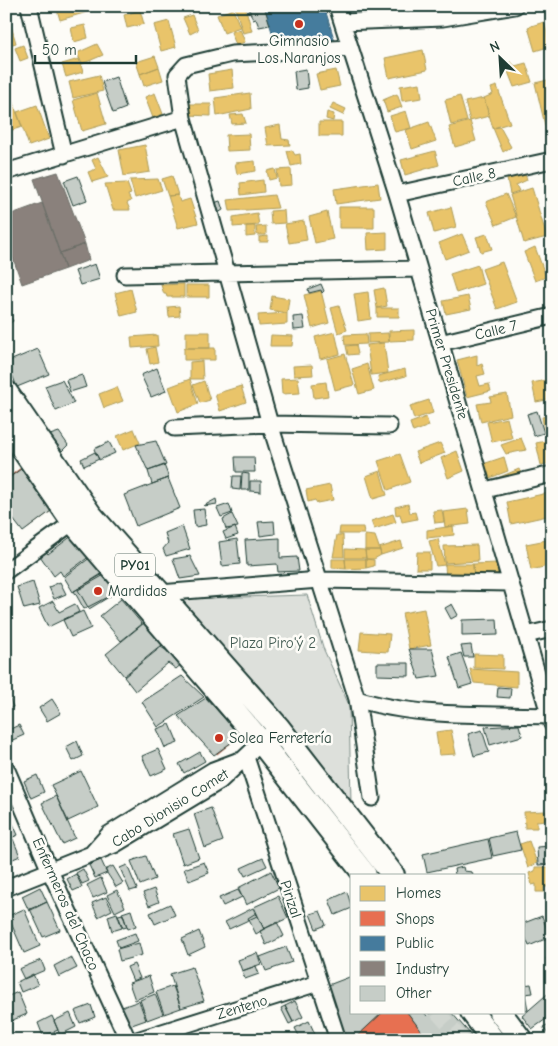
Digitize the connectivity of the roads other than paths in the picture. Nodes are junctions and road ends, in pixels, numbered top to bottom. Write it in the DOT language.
graph roads {
  1 [pos="29,6"];
  2 [pos="337,6"];
  3 [pos="515,6"];
  4 [pos="342,22"];
  5 [pos="350,48"];
  6 [pos="183,118"];
  7 [pos="64,154"];
  8 [pos="552,160"];
  9 [pos="6,172"];
  10 [pos="397,194"];
  11 [pos="419,269"];
  12 [pos="227,272"];
  13 [pos="125,275"];
  14 [pos="552,316"];
  15 [pos="440,343"];
  16 [pos="6,392"];
  17 [pos="270,424"];
  18 [pos="6,425"];
  19 [pos="389,426"];
  20 [pos="174,428"];
  21 [pos="552,474"];
  22 [pos="485,490"];
  23 [pos="73,522"];
  24 [pos="6,571"];
  25 [pos="319,580"];
  26 [pos="511,583"];
  27 [pos="160,593"];
  28 [pos="552,629"];
  29 [pos="526,635"];
  30 [pos="357,699"];
  31 [pos="551,720"];
  32 [pos="278,727"];
  33 [pos="250,752"];
  34 [pos="6,768"];
  35 [pos="372,798"];
  36 [pos="50,870"];
  37 [pos="364,874"];
  38 [pos="392,874"];
  39 [pos="6,888"];
  40 [pos="318,983"];
  41 [pos="474,1014"];
  42 [pos="502,1014"];
  43 [pos="128,1040"];
  44 [pos="137,1040"];
  45 [pos="338,1040"];
  46 [pos="493,1040"];
  47 [pos="521,1040"];
  1 -- 7 [label="street"];
  2 -- 4 [label="street, Primer Presidente"];
  3 -- 4 [label="street"];
  4 -- 5 [label="street, Primer Presidente"];
  5 -- 6 [label="street"];
  5 -- 10 [label="street, Primer Presidente"];
  6 -- 7 [label="street"];
  6 -- 12 [label="street"];
  7 -- 9 [label="street"];
  8 -- 10 [label="street, Calle 8"];
  10 -- 11 [label="street, Primer Presidente"];
  11 -- 12 [label="street"];
  11 -- 15 [label="street, Primer Presidente"];
  12 -- 13 [label="street"];
  12 -- 17 [label="street"];
  14 -- 15 [label="street, Calle 7"];
  15 -- 22 [label="street, Primer Presidente"];
  16 -- 27 [label="highway, PY01"];
  17 -- 19 [label="street"];
  17 -- 20 [label="street"];
  17 -- 25 [label="street"];
  18 -- 23 [label="highway, PY01"];
  21 -- 22 [label="street"];
  22 -- 26 [label="street, Primer Presidente"];
  23 -- 24 [label="street"];
  23 -- 33 [label="highway, PY01"];
  25 -- 26 [label="street"];
  25 -- 27 [label="street"];
  25 -- 30 [label="street"];
  26 -- 29 [label="street, Primer Presidente"];
  27 -- 32 [label="highway, PY01"];
  28 -- 29 [label="street"];
  29 -- 31 [label="street, Primer Presidente"];
  30 -- 31 [label="street"];
  30 -- 35 [label="street"];
  32 -- 33 [label="street, Cabo Dionisio Comet"];
  32 -- 38 [label="highway, PY01"];
  33 -- 36 [label="street, Cabo Dionisio Comet"];
  33 -- 37 [label="highway, PY01"];
  33 -- 40 [label="street, Pirizal"];
  34 -- 36 [label="street, Enfermeros del Chaco"];
  36 -- 39 [label="street, Cabo Dionisio Comet"];
  36 -- 43 [label="street, Enfermeros del Chaco"];
  40 -- 44 [label="street, Zenteno"];
  40 -- 45 [label="street, Pirizal"];
  41 -- 46 [label="highway"];
  42 -- 47 [label="highway"];
}
